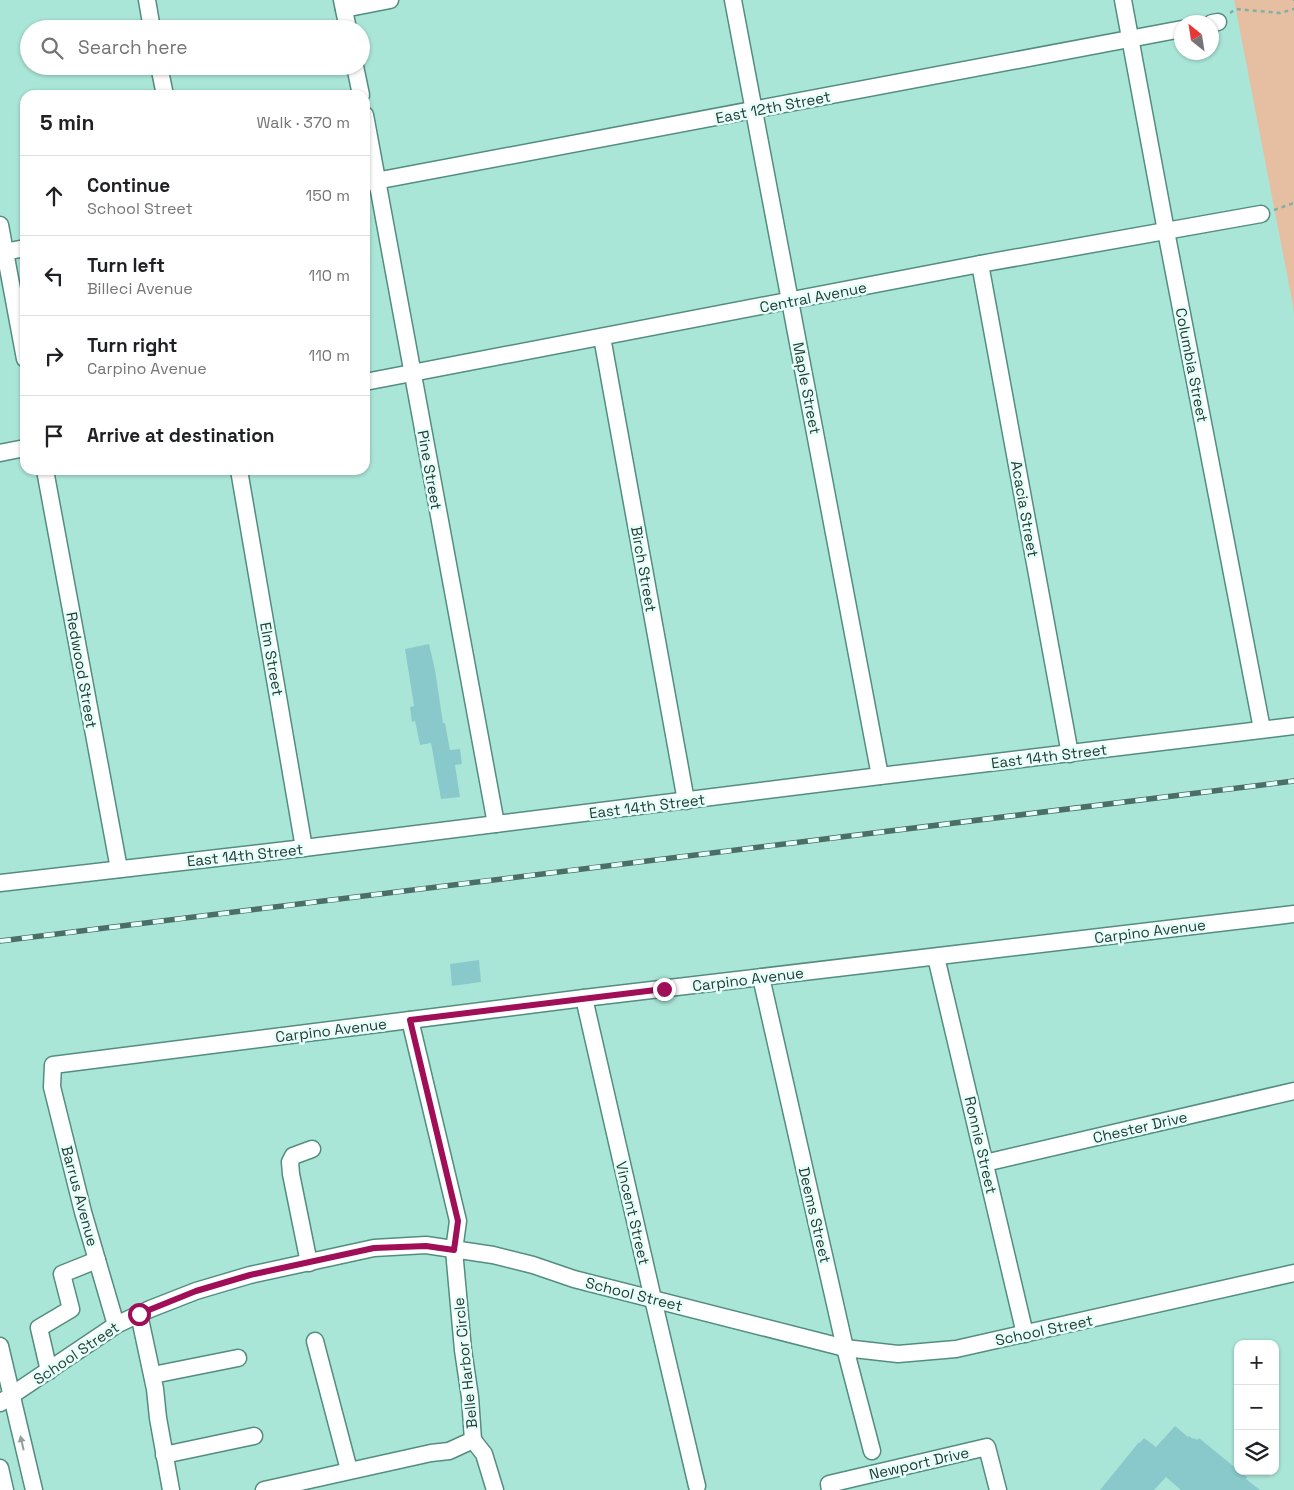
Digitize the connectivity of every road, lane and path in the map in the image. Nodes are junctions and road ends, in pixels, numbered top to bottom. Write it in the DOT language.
graph roads {
  1 [pos="147,0"];
  2 [pos="390,0"];
  3 [pos="733,0"];
  4 [pos="1123,0"];
  5 [pos="343,4"];
  6 [pos="1294,9"];
  7 [pos="150,20"];
  8 [pos="346,20"];
  9 [pos="1219,20"];
  10 [pos="1174,31"];
  11 [pos="1130,39"];
  12 [pos="161,75"];
  13 [pos="357,75"];
  14 [pos="164,90"];
  15 [pos="360,90"];
  16 [pos="754,110"];
  17 [pos="371,181"];
  18 [pos="1294,203"];
  19 [pos="1261,214"];
  20 [pos="0,225"];
  21 [pos="1166,231"];
  22 [pos="20,249"];
  23 [pos="3,253"];
  24 [pos="980,264"];
  25 [pos="791,301"];
  26 [pos="20,335"];
  27 [pos="602,337"];
  28 [pos="412,373"];
  29 [pos="370,381"];
  30 [pos="20,449"];
  31 [pos="0,453"];
  32 [pos="46,475"];
  33 [pos="240,475"];
  34 [pos="1294,726"];
  35 [pos="1262,729"];
  36 [pos="1070,754"];
  37 [pos="880,776"];
  38 [pos="686,801"];
  39 [pos="496,824"];
  40 [pos="304,848"];
  41 [pos="119,869"];
  42 [pos="0,883"];
  43 [pos="1294,914"];
  44 [pos="936,957"];
  45 [pos="761,977"];
  46 [pos="584,998"];
  47 [pos="410,1020"];
  48 [pos="53,1065"];
  49 [pos="1294,1091"];
  50 [pos="312,1149"];
  51 [pos="985,1163"];
  52 [pos="454,1250"];
  53 [pos="97,1260"];
  54 [pos="308,1263"];
  55 [pos="1294,1273"];
  56 [pos="653,1299"];
  57 [pos="139,1314"];
  58 [pos="116,1326"];
  59 [pos="1025,1334"];
  60 [pos="315,1341"];
  61 [pos="0,1346"];
  62 [pos="845,1348"];
  63 [pos="238,1358"];
  64 [pos="49,1371"];
  65 [pos="152,1375"];
  66 [pos="6,1400"];
  67 [pos="254,1436"];
  68 [pos="473,1440"];
  69 [pos="872,1451"];
  70 [pos="164,1455"];
  71 [pos="0,1468"];
  72 [pos="349,1470"];
  73 [pos="697,1486"];
  74 [pos="5,1490"];
  75 [pos="34,1490"];
  76 [pos="171,1490"];
  77 [pos="264,1490"];
  78 [pos="495,1490"];
  79 [pos="830,1490"];
  80 [pos="998,1490"];
  1 -- 7 [label="street"];
  2 -- 5 [label="street"];
  3 -- 16 [label="street, Maple Street"];
  4 -- 11 [label="street, Columbia Street"];
  5 -- 8 [label="street"];
  6 -- 9 [label="path"];
  10 -- 11 [label="street, East 12th Street"];
  11 -- 16 [label="street, East 12th Street"];
  11 -- 21 [label="street, Columbia Street"];
  12 -- 14 [label="street"];
  13 -- 15 [label="street"];
  16 -- 17 [label="street, East 12th Street"];
  16 -- 25 [label="street, Maple Street"];
  17 -- 28 [label="street, Pine Street"];
  18 -- 19 [label="path"];
  19 -- 21 [label="street, Central Avenue"];
  20 -- 23 [label="street"];
  21 -- 24 [label="street, Central Avenue"];
  21 -- 35 [label="street, Columbia Street"];
  22 -- 23 [label="street"];
  23 -- 26 [label="street"];
  24 -- 25 [label="street, Central Avenue"];
  24 -- 36 [label="street, Acacia Street"];
  25 -- 27 [label="street, Central Avenue"];
  25 -- 37 [label="street, Maple Street"];
  27 -- 28 [label="street, Central Avenue"];
  27 -- 38 [label="street, Birch Street"];
  28 -- 29 [label="street, Central Avenue"];
  28 -- 39 [label="street, Pine Street"];
  30 -- 31 [label="street"];
  32 -- 41 [label="street, Redwood Street"];
  33 -- 40 [label="street, Elm Street"];
  34 -- 35 [label="street, East 14th Street"];
  35 -- 36 [label="street, East 14th Street"];
  36 -- 37 [label="street, East 14th Street"];
  37 -- 38 [label="street, East 14th Street"];
  38 -- 39 [label="street, East 14th Street"];
  39 -- 40 [label="street, East 14th Street"];
  40 -- 41 [label="street, East 14th Street"];
  41 -- 42 [label="street, East 14th Street"];
  43 -- 44 [label="street, Carpino Avenue"];
  44 -- 45 [label="street, Carpino Avenue"];
  44 -- 51 [label="street, Ronnie Street"];
  45 -- 46 [label="street, Carpino Avenue"];
  45 -- 62 [label="street, Deems Street"];
  46 -- 47 [label="street, Carpino Avenue"];
  46 -- 56 [label="street, Vincent Street"];
  47 -- 48 [label="street, Carpino Avenue"];
  47 -- 52 [label="street, Belle Harbor Circle"];
  48 -- 53 [label="street, Barrus Avenue"];
  49 -- 51 [label="street, Chester Drive"];
  50 -- 54 [label="street"];
  51 -- 59 [label="street, Ronnie Street"];
  52 -- 54 [label="street, School Street"];
  52 -- 56 [label="street, School Street"];
  52 -- 68 [label="street, Belle Harbor Circle"];
  53 -- 58 [label="street, Barrus Avenue"];
  53 -- 64 [label="street"];
  54 -- 57 [label="street, School Street"];
  55 -- 59 [label="street, School Street"];
  56 -- 62 [label="street, School Street"];
  56 -- 73 [label="street, Vincent Street"];
  57 -- 58 [label="street, School Street"];
  57 -- 65 [label="street"];
  58 -- 64 [label="street, School Street"];
  59 -- 62 [label="street, School Street"];
  60 -- 72 [label="street"];
  61 -- 66 [label="street"];
  62 -- 69 [label="street, Deems Street"];
  63 -- 65 [label="street"];
  64 -- 66 [label="street, School Street"];
  65 -- 70 [label="street"];
  75 -- 66 [label="street, one-way"];
  67 -- 70 [label="street"];
  68 -- 72 [label="street, Belle Harbor Circle"];
  68 -- 78 [label="street"];
  70 -- 76 [label="street"];
  71 -- 74 [label="street"];
  72 -- 77 [label="street, Belle Harbor Circle"];
  79 -- 80 [label="street, Newport Drive"];
}
